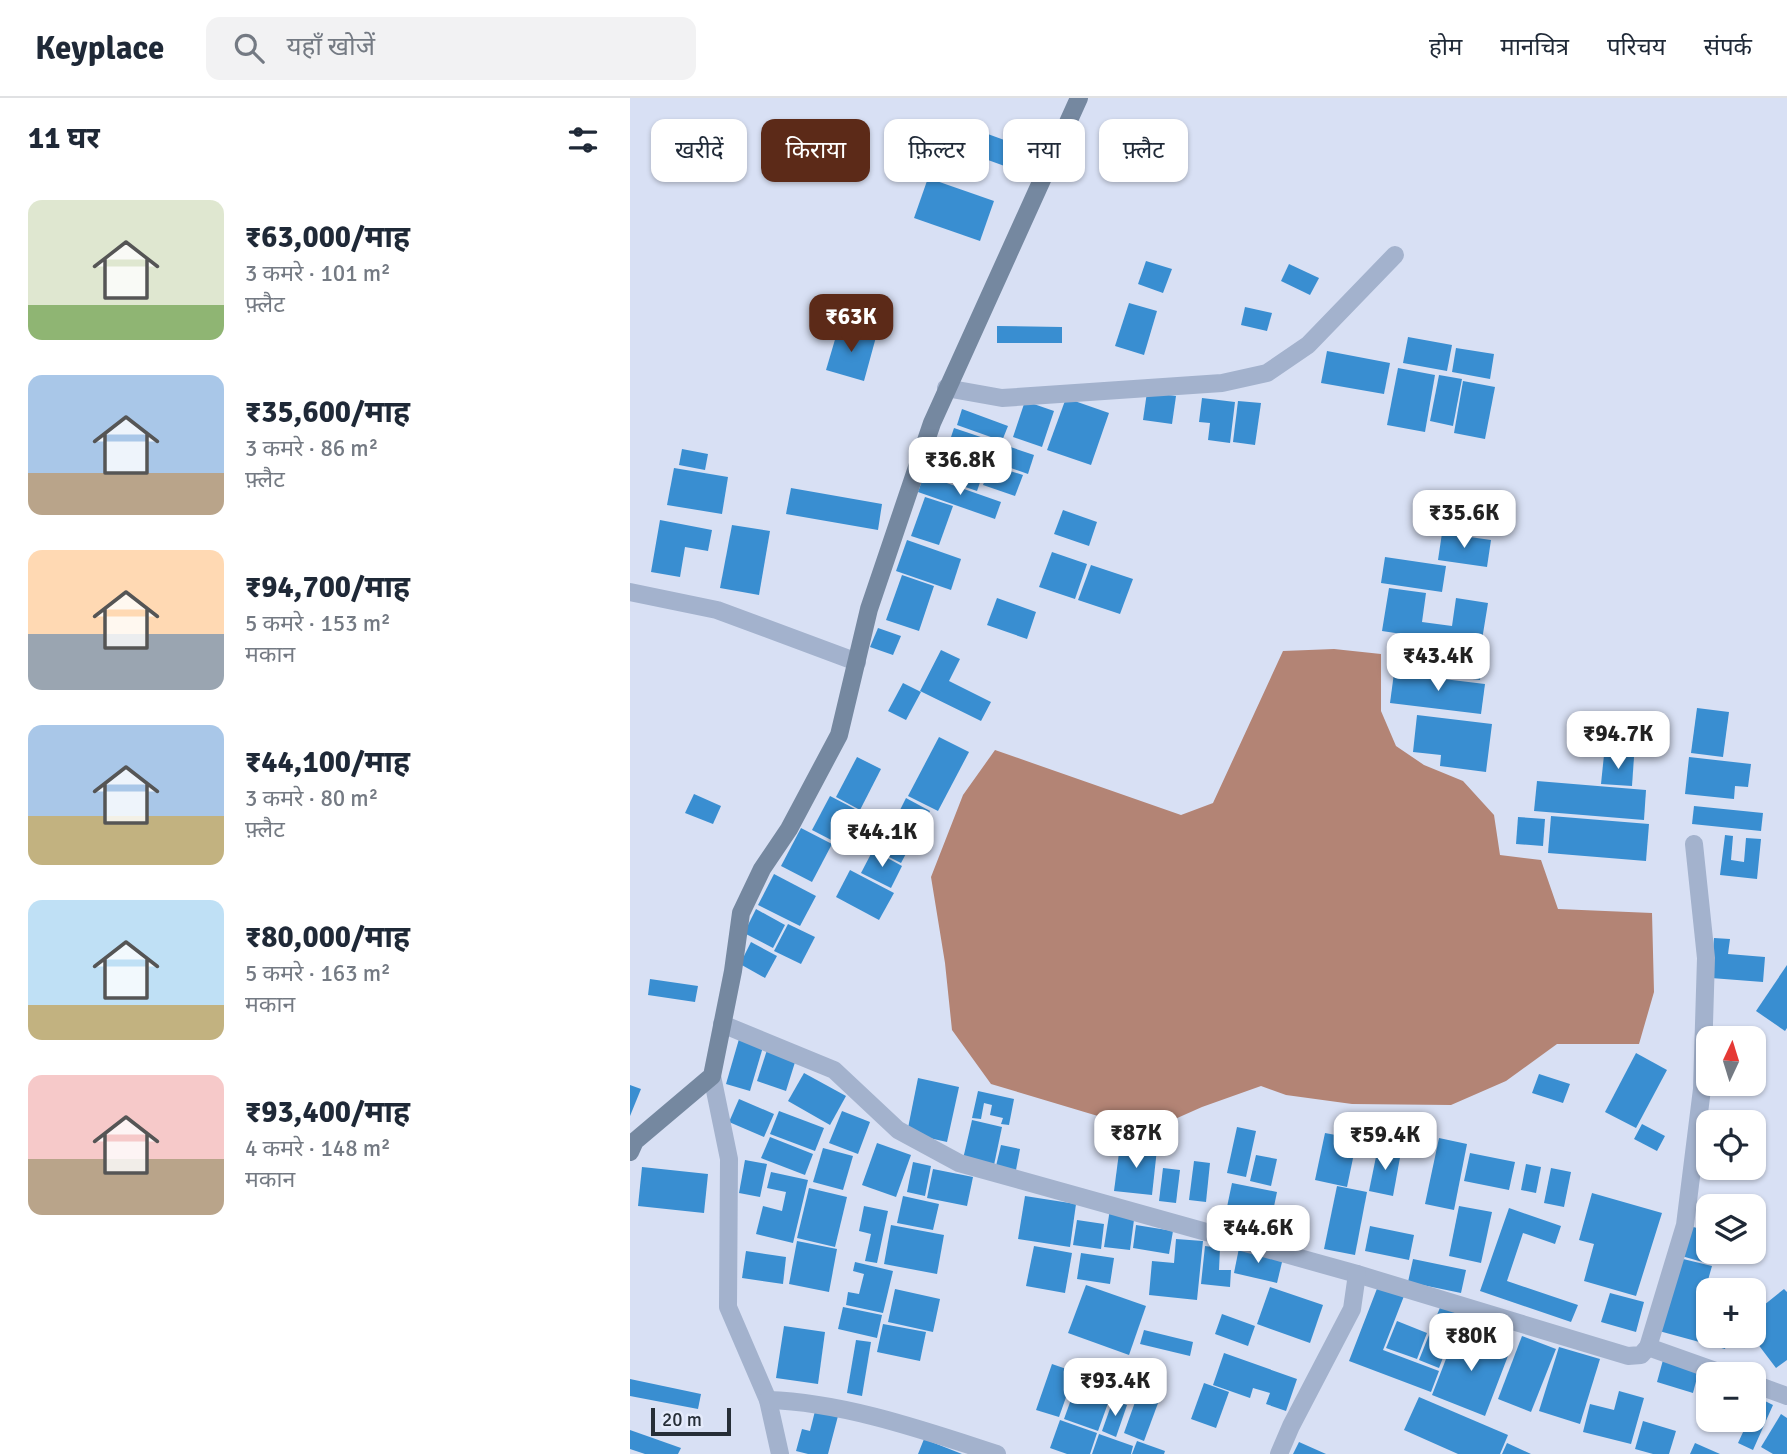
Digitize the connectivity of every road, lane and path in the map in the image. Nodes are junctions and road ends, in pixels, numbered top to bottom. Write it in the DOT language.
graph roads {
  1 [pos="1079,98"];
  2 [pos="1395,255"];
  3 [pos="946,388"];
  4 [pos="630,592"];
  5 [pos="856,662"];
  6 [pos="1695,844"];
  7 [pos="722,1024"];
  8 [pos="712,1076"];
  9 [pos="630,1152"];
  10 [pos="1357,1274"];
  11 [pos="1648,1347"];
  12 [pos="1696,1364"];
  13 [pos="1766,1388"];
  14 [pos="1787,1396"];
  15 [pos="768,1400"];
  16 [pos="780,1454"];
  17 [pos="997,1454"];
  18 [pos="1279,1454"];
  1 -- 3 [label="street"];
  2 -- 3 [label="street"];
  3 -- 5 [label="street"];
  4 -- 5 [label="street"];
  5 -- 7 [label="street"];
  6 -- 11 [label="street"];
  7 -- 8 [label="street"];
  7 -- 10 [label="street"];
  8 -- 9 [label="street"];
  8 -- 15 [label="street"];
  10 -- 11 [label="street"];
  10 -- 18 [label="street"];
  11 -- 12 [label="street"];
  13 -- 14 [label="street"];
  15 -- 16 [label="street"];
  15 -- 17 [label="street"];
}
